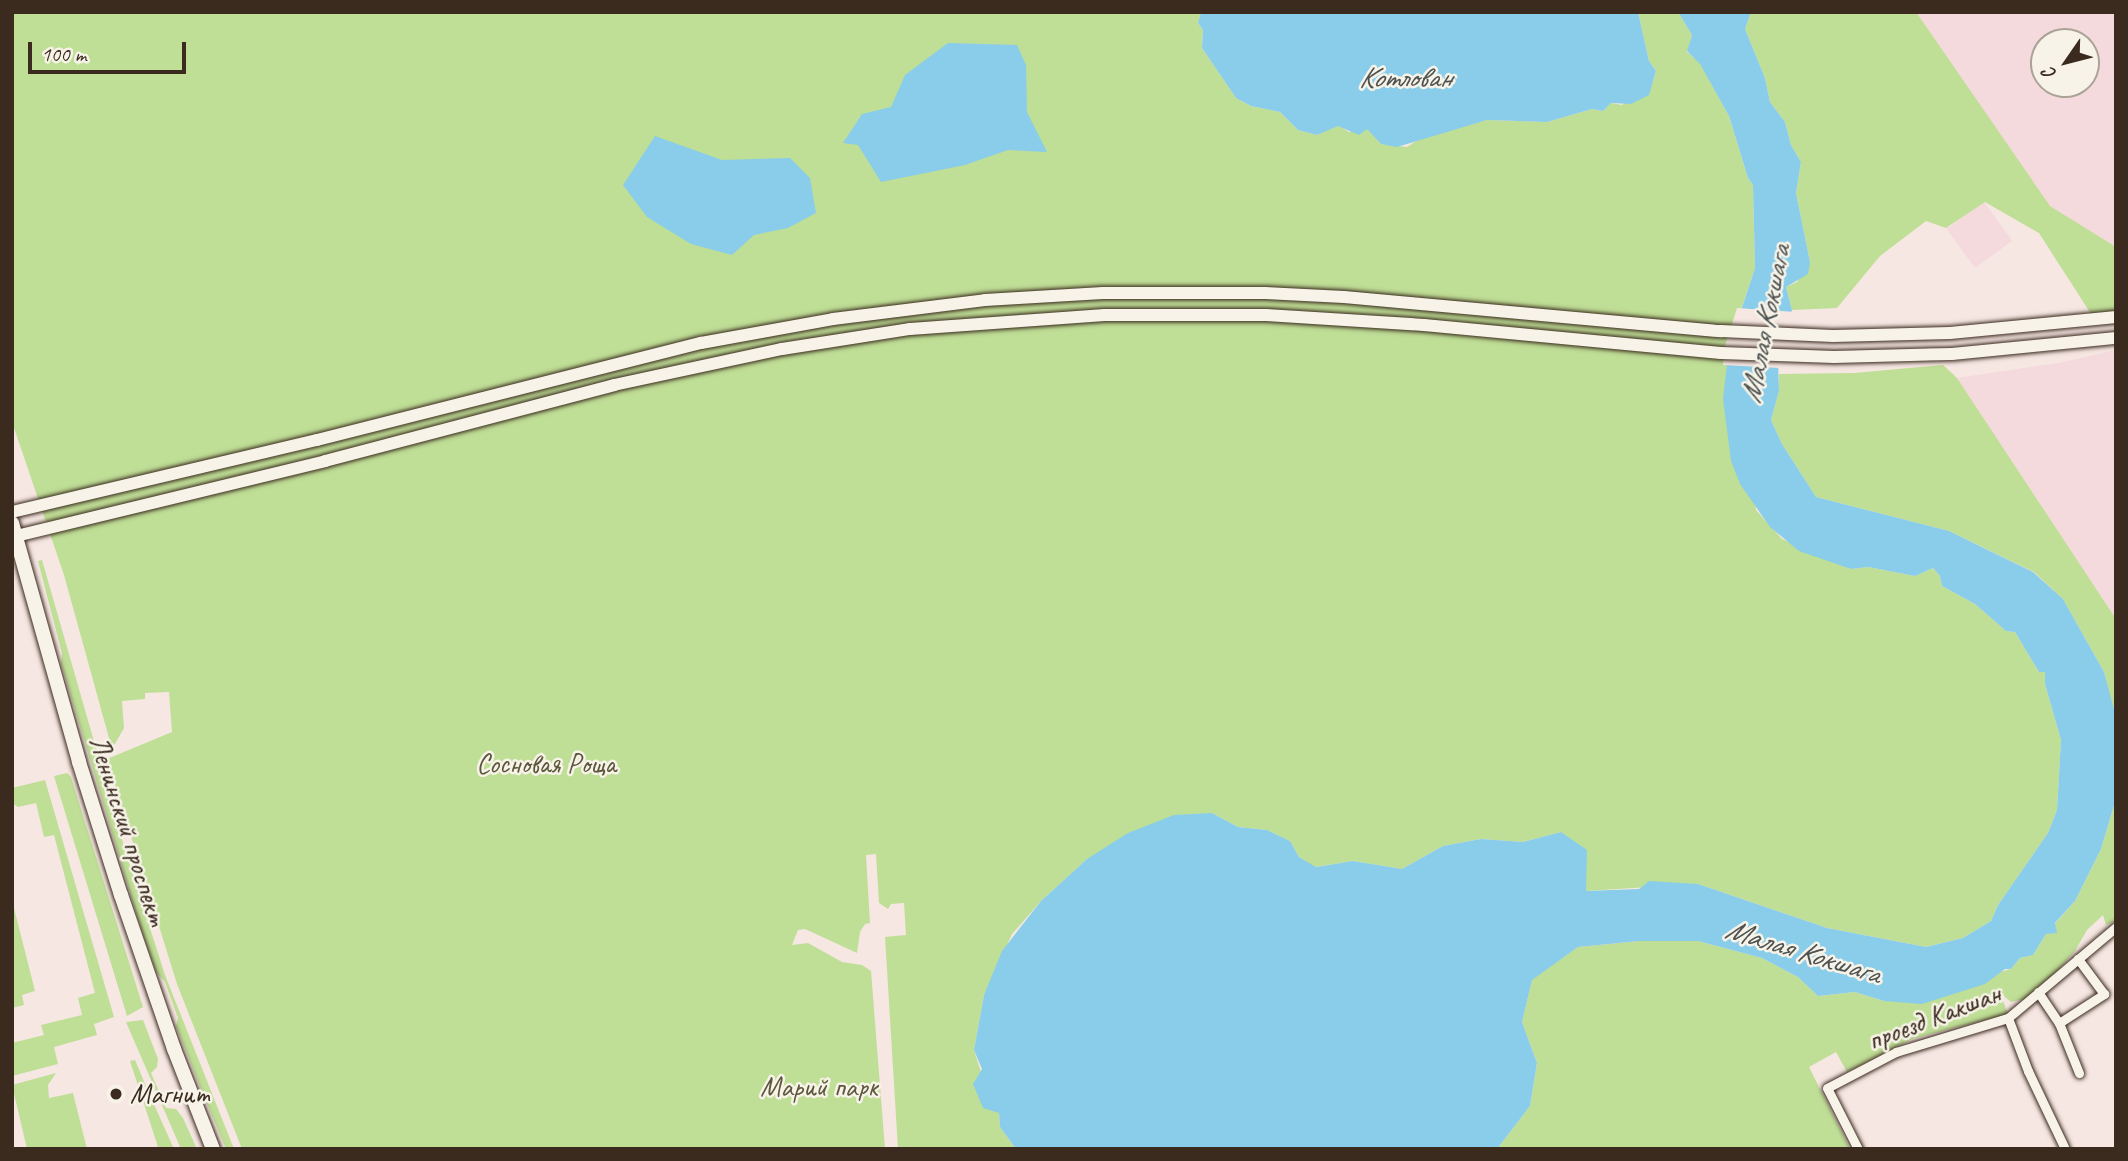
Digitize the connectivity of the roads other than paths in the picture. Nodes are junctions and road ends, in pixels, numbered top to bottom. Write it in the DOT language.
graph roads {
  1 [pos="2116,317"];
  2 [pos="2116,338"];
  3 [pos="12,512"];
  4 [pos="13,532"];
  5 [pos="2116,927"];
  6 [pos="2078,959"];
  7 [pos="2038,992"];
  8 [pos="2008,1018"];
  9 [pos="2059,1023"];
  10 [pos="2079,1073"];
  11 [pos="213,1149"];
  12 [pos="1858,1149"];
  13 [pos="2065,1149"];
  1 -- 3 [label="main road"];
  2 -- 4 [label="main road"];
  4 -- 11 [label="main road, Ленинский проспект"];
  5 -- 6 [label="street, проезд Какшан"];
  6 -- 7 [label="street, проезд Какшан"];
  6 -- 9 [label="street"];
  7 -- 8 [label="street, проезд Какшан"];
  7 -- 9 [label="street"];
  8 -- 12 [label="street, проезд Какшан"];
  8 -- 13 [label="street"];
  9 -- 10 [label="street"];
}
